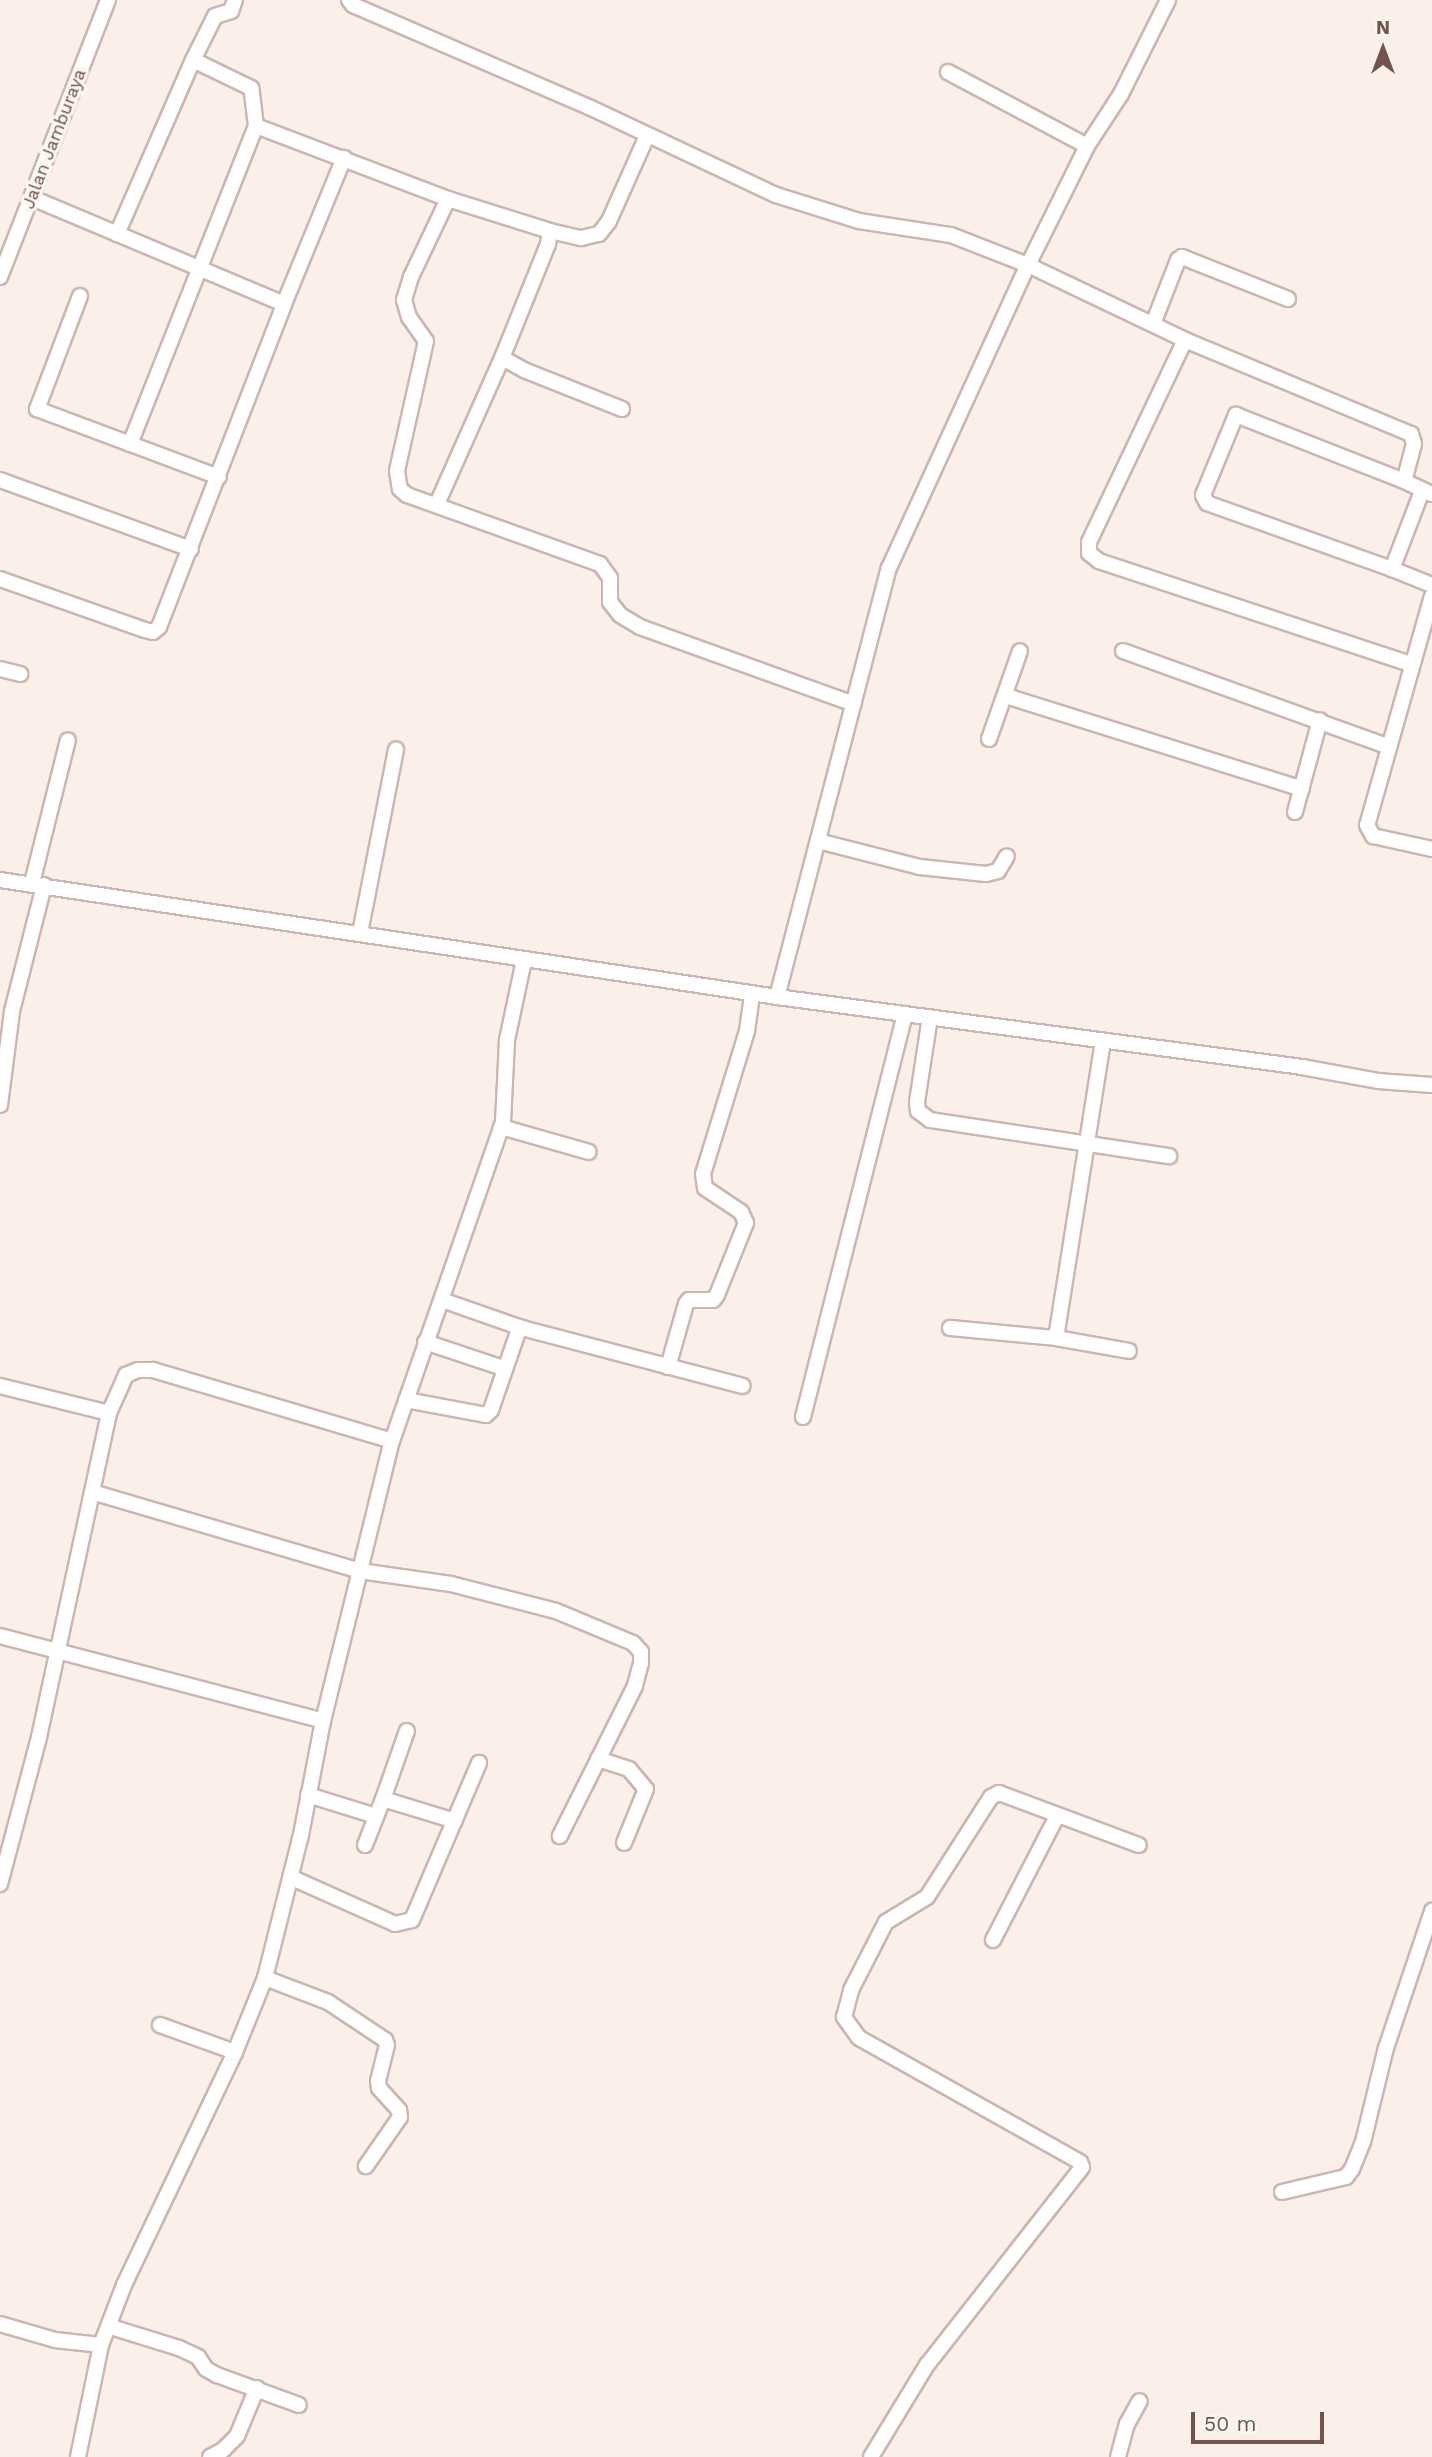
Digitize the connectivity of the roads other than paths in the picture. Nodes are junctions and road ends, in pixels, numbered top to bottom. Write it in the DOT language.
graph roads {
  1 [pos="108,0"];
  2 [pos="235,0"];
  3 [pos="349,0"];
  4 [pos="1168,0"];
  5 [pos="193,60"];
  6 [pos="948,72"];
  7 [pos="256,127"];
  8 [pos="647,136"];
  9 [pos="1087,146"];
  10 [pos="344,158"];
  11 [pos="32,198"];
  12 [pos="448,199"];
  13 [pos="550,231"];
  14 [pos="117,234"];
  15 [pos="1028,265"];
  16 [pos="201,267"];
  17 [pos="0,277"];
  18 [pos="80,296"];
  19 [pos="1288,299"];
  20 [pos="284,304"];
  21 [pos="1153,324"];
  22 [pos="1185,340"];
  23 [pos="502,358"];
  24 [pos="622,409"];
  25 [pos="131,444"];
  26 [pos="219,477"];
  27 [pos="0,480"];
  28 [pos="1404,481"];
  29 [pos="1427,493"];
  30 [pos="437,504"];
  31 [pos="191,550"];
  32 [pos="1392,569"];
  33 [pos="0,579"];
  34 [pos="1432,585"];
  35 [pos="1432,596"];
  36 [pos="1426,639"];
  37 [pos="1020,651"];
  38 [pos="1123,651"];
  39 [pos="1411,664"];
  40 [pos="0,669"];
  41 [pos="20,674"];
  42 [pos="1006,696"];
  43 [pos="853,704"];
  44 [pos="1320,720"];
  45 [pos="989,739"];
  46 [pos="68,740"];
  47 [pos="1388,747"];
  48 [pos="397,749"];
  49 [pos="1301,789"];
  50 [pos="1295,812"];
  51 [pos="818,841"];
  52 [pos="1432,849"];
  53 [pos="1007,856"];
  54 [pos="0,880"];
  55 [pos="38,884"];
  56 [pos="360,933"];
  57 [pos="524,960"];
  58 [pos="752,994"];
  59 [pos="777,997"];
  60 [pos="905,1014"];
  61 [pos="930,1017"];
  62 [pos="1103,1041"];
  63 [pos="1432,1085"];
  64 [pos="0,1105"];
  65 [pos="501,1127"];
  66 [pos="1085,1144"];
  67 [pos="589,1152"];
  68 [pos="1169,1156"];
  69 [pos="443,1300"];
  70 [pos="523,1328"];
  71 [pos="950,1328"];
  72 [pos="1056,1338"];
  73 [pos="425,1342"];
  74 [pos="1129,1350"];
  75 [pos="668,1367"];
  76 [pos="503,1368"];
  77 [pos="0,1385"];
  78 [pos="743,1386"];
  79 [pos="406,1399"];
  80 [pos="109,1413"];
  81 [pos="803,1418"];
  82 [pos="392,1441"];
  83 [pos="92,1492"];
  84 [pos="360,1571"];
  85 [pos="0,1636"];
  86 [pos="57,1650"];
  87 [pos="323,1721"];
  88 [pos="407,1731"];
  89 [pos="598,1759"];
  90 [pos="479,1763"];
  91 [pos="308,1795"];
  92 [pos="383,1799"];
  93 [pos="376,1816"];
  94 [pos="1058,1816"];
  95 [pos="455,1821"];
  96 [pos="560,1836"];
  97 [pos="624,1843"];
  98 [pos="365,1845"];
  99 [pos="1139,1845"];
  100 [pos="290,1877"];
  101 [pos="0,1884"];
  102 [pos="1432,1911"];
  103 [pos="993,1940"];
  104 [pos="265,1978"];
  105 [pos="160,2025"];
  106 [pos="235,2052"];
  107 [pos="366,2166"];
  108 [pos="1282,2192"];
  109 [pos="0,2324"];
  110 [pos="111,2327"];
  111 [pos="102,2345"];
  112 [pos="257,2388"];
  113 [pos="1140,2401"];
  114 [pos="299,2405"];
  115 [pos="78,2457"];
  116 [pos="210,2457"];
  117 [pos="871,2457"];
  118 [pos="1118,2457"];
  1 -- 11 [label="street, Jalan Jamburaya"];
  2 -- 5 [label="street"];
  3 -- 8 [label="street"];
  4 -- 9 [label="street"];
  5 -- 7 [label="street"];
  5 -- 14 [label="street"];
  6 -- 9 [label="street"];
  7 -- 10 [label="street"];
  7 -- 16 [label="street"];
  8 -- 13 [label="street"];
  8 -- 15 [label="street"];
  9 -- 15 [label="street"];
  10 -- 12 [label="street"];
  10 -- 20 [label="street"];
  11 -- 14 [label="street"];
  11 -- 17 [label="street, Jalan Jamburaya"];
  12 -- 13 [label="street"];
  12 -- 30 [label="street"];
  13 -- 23 [label="street"];
  14 -- 16 [label="street"];
  15 -- 21 [label="street"];
  15 -- 43 [label="street"];
  16 -- 20 [label="street"];
  16 -- 25 [label="street"];
  18 -- 25 [label="street"];
  19 -- 21 [label="street"];
  20 -- 26 [label="street"];
  21 -- 22 [label="street"];
  22 -- 28 [label="street"];
  22 -- 39 [label="street"];
  23 -- 24 [label="street"];
  23 -- 30 [label="street"];
  25 -- 26 [label="street"];
  26 -- 31 [label="street"];
  27 -- 31 [label="street"];
  28 -- 29 [label="street"];
  28 -- 32 [label="street"];
  29 -- 32 [label="street"];
  30 -- 43 [label="street"];
  31 -- 33 [label="street"];
  32 -- 34 [label="street"];
  35 -- 36 [label="street"];
  36 -- 39 [label="street"];
  37 -- 42 [label="street"];
  38 -- 44 [label="street"];
  39 -- 47 [label="street"];
  40 -- 41 [label="street"];
  42 -- 45 [label="street"];
  42 -- 49 [label="street"];
  43 -- 51 [label="street"];
  44 -- 47 [label="street"];
  44 -- 49 [label="street"];
  46 -- 55 [label="street"];
  47 -- 52 [label="street"];
  48 -- 56 [label="street"];
  49 -- 50 [label="street"];
  51 -- 53 [label="street"];
  51 -- 59 [label="street"];
  54 -- 55 [label="street"];
  55 -- 56 [label="street"];
  55 -- 64 [label="street"];
  56 -- 57 [label="street"];
  57 -- 58 [label="street"];
  57 -- 65 [label="street"];
  58 -- 59 [label="street"];
  58 -- 75 [label="street"];
  59 -- 60 [label="street"];
  60 -- 61 [label="street"];
  60 -- 81 [label="street"];
  61 -- 62 [label="street"];
  61 -- 66 [label="street"];
  62 -- 63 [label="street"];
  62 -- 66 [label="street"];
  65 -- 67 [label="street"];
  65 -- 69 [label="street"];
  66 -- 68 [label="street"];
  66 -- 72 [label="street"];
  69 -- 70 [label="street"];
  69 -- 73 [label="street"];
  70 -- 75 [label="street"];
  70 -- 76 [label="street"];
  71 -- 72 [label="street"];
  72 -- 74 [label="street"];
  73 -- 76 [label="street"];
  73 -- 79 [label="street"];
  75 -- 78 [label="street"];
  76 -- 79 [label="street"];
  77 -- 80 [label="street"];
  79 -- 82 [label="street"];
  80 -- 82 [label="street"];
  80 -- 83 [label="street"];
  82 -- 84 [label="street"];
  83 -- 84 [label="street"];
  83 -- 86 [label="street"];
  84 -- 87 [label="street"];
  84 -- 89 [label="street"];
  85 -- 86 [label="street"];
  86 -- 87 [label="street"];
  86 -- 101 [label="street"];
  87 -- 91 [label="street"];
  88 -- 92 [label="street"];
  89 -- 96 [label="street"];
  89 -- 97 [label="street"];
  90 -- 95 [label="street"];
  91 -- 93 [label="street"];
  91 -- 100 [label="street"];
  92 -- 93 [label="street"];
  92 -- 95 [label="street"];
  93 -- 98 [label="street"];
  94 -- 99 [label="street"];
  94 -- 103 [label="street"];
  94 -- 117 [label="street"];
  95 -- 100 [label="street"];
  100 -- 104 [label="street"];
  102 -- 108 [label="street"];
  104 -- 106 [label="street"];
  104 -- 107 [label="street"];
  105 -- 106 [label="street"];
  106 -- 110 [label="street"];
  109 -- 111 [label="street"];
  110 -- 111 [label="street"];
  110 -- 112 [label="street"];
  111 -- 115 [label="street"];
  112 -- 114 [label="street"];
  112 -- 116 [label="street"];
  113 -- 118 [label="street"];
}
